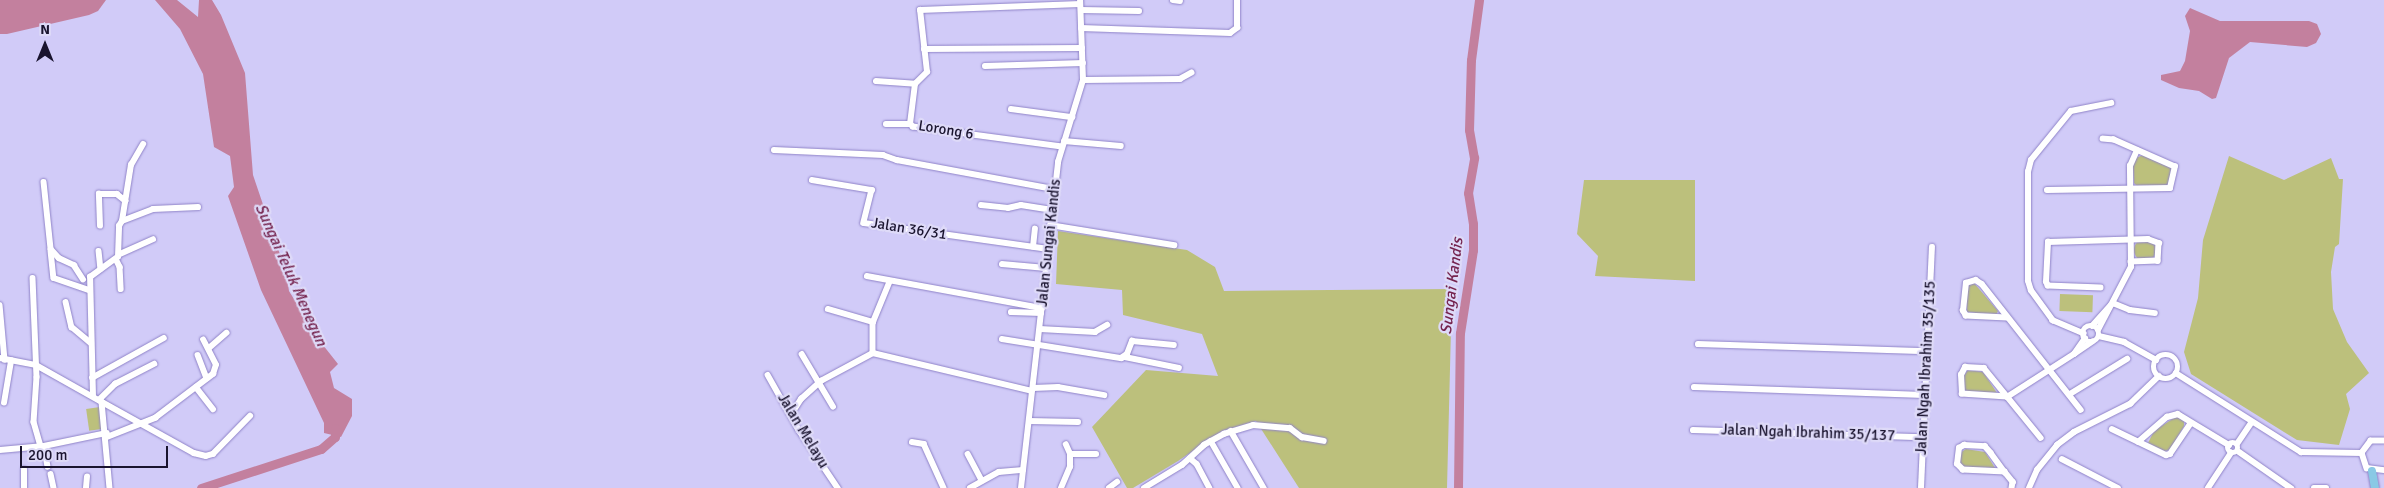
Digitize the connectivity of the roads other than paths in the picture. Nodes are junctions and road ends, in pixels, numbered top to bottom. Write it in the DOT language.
graph roads {
  1 [pos="1237,0"];
  2 [pos="1080,5"];
  3 [pos="1139,11"];
  4 [pos="1081,28"];
  5 [pos="1082,48"];
  6 [pos="924,49"];
  7 [pos="1083,63"];
  8 [pos="985,66"];
  9 [pos="1191,73"];
  10 [pos="1083,80"];
  11 [pos="876,81"];
  12 [pos="915,84"];
  13 [pos="2111,103"];
  14 [pos="1011,109"];
  15 [pos="1072,117"];
  16 [pos="886,124"];
  17 [pos="910,124"];
  18 [pos="2103,139"];
  19 [pos="143,144"];
  20 [pos="1063,144"];
  21 [pos="1121,146"];
  22 [pos="774,150"];
  23 [pos="2137,150"];
  24 [pos="812,180"];
  25 [pos="44,182"];
  26 [pos="1054,189"];
  27 [pos="2047,190"];
  28 [pos="2130,190"];
  29 [pos="126,201"];
  30 [pos="981,205"];
  31 [pos="198,207"];
  32 [pos="1052,210"];
  33 [pos="122,221"];
  34 [pos="1050,225"];
  35 [pos="100,226"];
  36 [pos="1035,229"];
  37 [pos="153,239"];
  38 [pos="2130,239"];
  39 [pos="1174,245"];
  40 [pos="1033,247"];
  41 [pos="1932,247"];
  42 [pos="51,249"];
  43 [pos="1048,250"];
  44 [pos="99,251"];
  45 [pos="118,257"];
  46 [pos="2131,262"];
  47 [pos="1002,264"];
  48 [pos="1046,268"];
  49 [pos="101,269"];
  50 [pos="867,276"];
  51 [pos="33,278"];
  52 [pos="86,279"];
  53 [pos="889,283"];
  54 [pos="75,284"];
  55 [pos="2101,288"];
  56 [pos="121,289"];
  57 [pos="89,290"];
  58 [pos="66,302"];
  59 [pos="2112,304"];
  60 [pos="0,305"];
  61 [pos="828,309"];
  62 [pos="1041,310"];
  63 [pos="1011,312"];
  64 [pos="2154,313"];
  65 [pos="2007,318"];
  66 [pos="873,322"];
  67 [pos="1107,325"];
  68 [pos="2092,326"];
  69 [pos="1040,329"];
  70 [pos="226,333"];
  71 [pos="2098,333"];
  72 [pos="2084,336"];
  73 [pos="164,338"];
  74 [pos="203,340"];
  75 [pos="1002,340"];
  76 [pos="2092,342"];
  77 [pos="91,344"];
  78 [pos="1174,344"];
  79 [pos="1698,344"];
  80 [pos="209,348"];
  81 [pos="1038,348"];
  82 [pos="1927,351"];
  83 [pos="873,352"];
  84 [pos="802,354"];
  85 [pos="2074,354"];
  86 [pos="198,355"];
  87 [pos="1125,357"];
  88 [pos="2127,358"];
  89 [pos="5,360"];
  90 [pos="2156,360"];
  91 [pos="154,364"];
  92 [pos="36,365"];
  93 [pos="1179,368"];
  94 [pos="2050,370"];
  95 [pos="2176,373"];
  96 [pos="768,375"];
  97 [pos="2159,376"];
  98 [pos="92,378"];
  99 [pos="206,378"];
  100 [pos="819,382"];
  101 [pos="196,387"];
  102 [pos="1694,387"];
  103 [pos="1032,390"];
  104 [pos="2070,394"];
  105 [pos="1104,395"];
  106 [pos="1924,395"];
  107 [pos="2007,397"];
  108 [pos="98,400"];
  109 [pos="4,403"];
  110 [pos="833,406"];
  111 [pos="213,409"];
  112 [pos="790,410"];
  113 [pos="2081,410"];
  114 [pos="250,416"];
  115 [pos="1029,421"];
  116 [pos="1078,422"];
  117 [pos="2191,423"];
  118 [pos="2251,423"];
  119 [pos="143,424"];
  120 [pos="2112,429"];
  121 [pos="1693,430"];
  122 [pos="1231,431"];
  123 [pos="107,435"];
  124 [pos="1922,437"];
  125 [pos="2041,438"];
  126 [pos="1211,441"];
  127 [pos="1324,441"];
  128 [pos="2384,441"];
  129 [pos="912,442"];
  130 [pos="2138,442"];
  131 [pos="2237,444"];
  132 [pos="2228,445"];
  133 [pos="42,446"];
  134 [pos="1066,446"];
  135 [pos="0,450"];
  136 [pos="2238,451"];
  137 [pos="2230,453"];
  138 [pos="2362,453"];
  139 [pos="968,454"];
  140 [pos="1070,454"];
  141 [pos="1096,454"];
  142 [pos="1190,458"];
  143 [pos="2062,459"];
  144 [pos="48,467"];
  145 [pos="24,470"];
  146 [pos="1023,470"];
  147 [pos="2384,470"];
  148 [pos="2372,471"];
  149 [pos="2005,472"];
  150 [pos="52,474"];
  151 [pos="87,477"];
  152 [pos="982,480"];
  153 [pos="1117,482"];
  154 [pos="2116,487"];
  155 [pos="24,488"];
  156 [pos="54,488"];
  157 [pos="86,488"];
  158 [pos="110,488"];
  159 [pos="838,488"];
  160 [pos="944,488"];
  161 [pos="970,488"];
  162 [pos="1021,488"];
  163 [pos="1062,488"];
  164 [pos="1109,488"];
  165 [pos="1144,488"];
  166 [pos="1210,488"];
  167 [pos="1238,488"];
  168 [pos="1264,488"];
  169 [pos="1921,488"];
  170 [pos="2012,488"];
  171 [pos="2029,488"];
  172 [pos="2208,488"];
  173 [pos="2290,488"];
  174 [pos="2314,488"];
  175 [pos="2326,488"];
  176 [pos="2375,488"];
  1 -- 4 [label="street"];
  2 -- 3 [label="street"];
  2 -- 4 [label="street, Jalan Sungai Kandis"];
  2 -- 6 [label="street"];
  4 -- 5 [label="street, Jalan Sungai Kandis"];
  5 -- 6 [label="street"];
  5 -- 7 [label="street, Jalan Sungai Kandis"];
  6 -- 12 [label="street, Lorong 6"];
  7 -- 8 [label="street"];
  7 -- 10 [label="street, Jalan Sungai Kandis"];
  9 -- 10 [label="street"];
  10 -- 15 [label="street, Jalan Sungai Kandis"];
  11 -- 12 [label="street"];
  12 -- 17 [label="street, Lorong 6"];
  13 -- 72 [label="street"];
  14 -- 15 [label="street"];
  15 -- 20 [label="street, Jalan Sungai Kandis"];
  16 -- 17 [label="street"];
  17 -- 20 [label="street, Lorong 6"];
  18 -- 23 [label="street"];
  19 -- 29 [label="street"];
  20 -- 21 [label="street, Lorong 6"];
  20 -- 26 [label="street, Jalan Sungai Kandis"];
  22 -- 26 [label="street"];
  23 -- 28 [label="street"];
  23 -- 28 [label="street"];
  24 -- 40 [label="street, Jalan 36/31"];
  25 -- 42 [label="street"];
  26 -- 32 [label="street, Jalan Sungai Kandis"];
  27 -- 28 [label="street"];
  28 -- 38 [label="street"];
  29 -- 33 [label="street"];
  29 -- 35 [label="street"];
  30 -- 32 [label="street"];
  31 -- 33 [label="street"];
  32 -- 34 [label="street, Jalan Sungai Kandis"];
  33 -- 45 [label="street"];
  34 -- 39 [label="street"];
  34 -- 43 [label="street, Jalan Sungai Kandis"];
  36 -- 40 [label="street"];
  37 -- 45 [label="street"];
  38 -- 46 [label="street"];
  38 -- 46 [label="street"];
  38 -- 55 [label="street"];
  40 -- 43 [label="street, Jalan 36/31"];
  41 -- 82 [label="street, Jalan Ngah Ibrahim 35/135"];
  42 -- 52 [label="street"];
  42 -- 54 [label="street"];
  43 -- 48 [label="street, Jalan Sungai Kandis"];
  44 -- 49 [label="street"];
  45 -- 49 [label="street"];
  45 -- 56 [label="street"];
  46 -- 59 [label="street"];
  47 -- 48 [label="street"];
  48 -- 62 [label="street, Jalan Sungai Kandis"];
  49 -- 52 [label="street"];
  50 -- 53 [label="street"];
  51 -- 92 [label="street"];
  52 -- 54 [label="street"];
  52 -- 57 [label="street"];
  53 -- 62 [label="street"];
  53 -- 66 [label="street"];
  54 -- 57 [label="street"];
  57 -- 77 [label="street"];
  58 -- 77 [label="street"];
  59 -- 64 [label="street"];
  59 -- 68 [label="street"];
  59 -- 71 [label="street"];
  60 -- 89 [label="street"];
  61 -- 66 [label="street"];
  62 -- 63 [label="street"];
  62 -- 69 [label="street, Jalan Sungai Kandis"];
  65 -- 65 [label="street"];
  65 -- 94 [label="street"];
  66 -- 83 [label="street"];
  67 -- 69 [label="street"];
  68 -- 71 [label="street"];
  68 -- 72 [label="street"];
  69 -- 81 [label="street, Jalan Sungai Kandis"];
  70 -- 80 [label="street"];
  71 -- 76 [label="street"];
  71 -- 90 [label="street"];
  72 -- 76 [label="street"];
  72 -- 85 [label="street"];
  73 -- 98 [label="street"];
  74 -- 80 [label="street"];
  75 -- 81 [label="street"];
  76 -- 85 [label="street"];
  77 -- 98 [label="street"];
  78 -- 87 [label="street"];
  79 -- 82 [label="street"];
  80 -- 99 [label="street"];
  81 -- 87 [label="street"];
  81 -- 103 [label="street, Jalan Sungai Kandis"];
  82 -- 106 [label="street, Jalan Ngah Ibrahim 35/135"];
  83 -- 100 [label="street"];
  83 -- 103 [label="street"];
  84 -- 100 [label="street"];
  85 -- 94 [label="street"];
  86 -- 99 [label="street"];
  87 -- 93 [label="street"];
  88 -- 104 [label="street"];
  89 -- 92 [label="street"];
  89 -- 109 [label="street"];
  90 -- 95 [label="street"];
  90 -- 97 [label="street"];
  91 -- 108 [label="street"];
  92 -- 108 [label="street"];
  92 -- 133 [label="street"];
  94 -- 104 [label="street"];
  94 -- 107 [label="street"];
  95 -- 97 [label="street"];
  95 -- 118 [label="street"];
  96 -- 112 [label="street, Jalan Melayu"];
  97 -- 171 [label="street"];
  98 -- 108 [label="street"];
  99 -- 101 [label="street"];
  100 -- 110 [label="street"];
  100 -- 112 [label="street"];
  101 -- 111 [label="street"];
  101 -- 119 [label="street"];
  102 -- 106 [label="street"];
  103 -- 105 [label="street"];
  103 -- 115 [label="street, Jalan Sungai Kandis"];
  104 -- 113 [label="street"];
  106 -- 124 [label="street, Jalan Ngah Ibrahim 35/135"];
  107 -- 107 [label="street"];
  107 -- 125 [label="street"];
  108 -- 119 [label="street"];
  108 -- 123 [label="street"];
  112 -- 159 [label="street, Jalan Melayu"];
  114 -- 119 [label="street"];
  115 -- 116 [label="street"];
  115 -- 146 [label="street, Jalan Sungai Kandis"];
  117 -- 130 [label="street"];
  117 -- 130 [label="street"];
  117 -- 132 [label="street"];
  118 -- 131 [label="street"];
  118 -- 138 [label="street"];
  119 -- 123 [label="street"];
  120 -- 130 [label="street"];
  121 -- 124 [label="street, Jalan Ngah Ibrahim 35/137"];
  122 -- 126 [label="street"];
  122 -- 127 [label="street"];
  122 -- 168 [label="street"];
  123 -- 133 [label="street"];
  123 -- 158 [label="street"];
  124 -- 169 [label="street, Jalan Ngah Ibrahim 35/135"];
  126 -- 142 [label="street"];
  126 -- 167 [label="street"];
  128 -- 138 [label="street"];
  129 -- 160 [label="street"];
  131 -- 132 [label="street"];
  131 -- 136 [label="street"];
  132 -- 137 [label="street"];
  133 -- 135 [label="street"];
  133 -- 144 [label="street"];
  134 -- 140 [label="street"];
  136 -- 137 [label="street"];
  136 -- 173 [label="street"];
  137 -- 172 [label="street"];
  138 -- 148 [label="street"];
  139 -- 152 [label="street"];
  140 -- 141 [label="street"];
  140 -- 163 [label="street"];
  142 -- 165 [label="street"];
  142 -- 166 [label="street"];
  143 -- 154 [label="street"];
  145 -- 155 [label="street"];
  146 -- 152 [label="street"];
  146 -- 162 [label="street, Jalan Sungai Kandis"];
  147 -- 148 [label="street"];
  148 -- 176 [label="main road"];
  149 -- 149 [label="street"];
  149 -- 170 [label="street"];
  150 -- 156 [label="street"];
  151 -- 157 [label="street"];
  152 -- 161 [label="street"];
  153 -- 164 [label="street"];
  174 -- 175 [label="street"];
}
